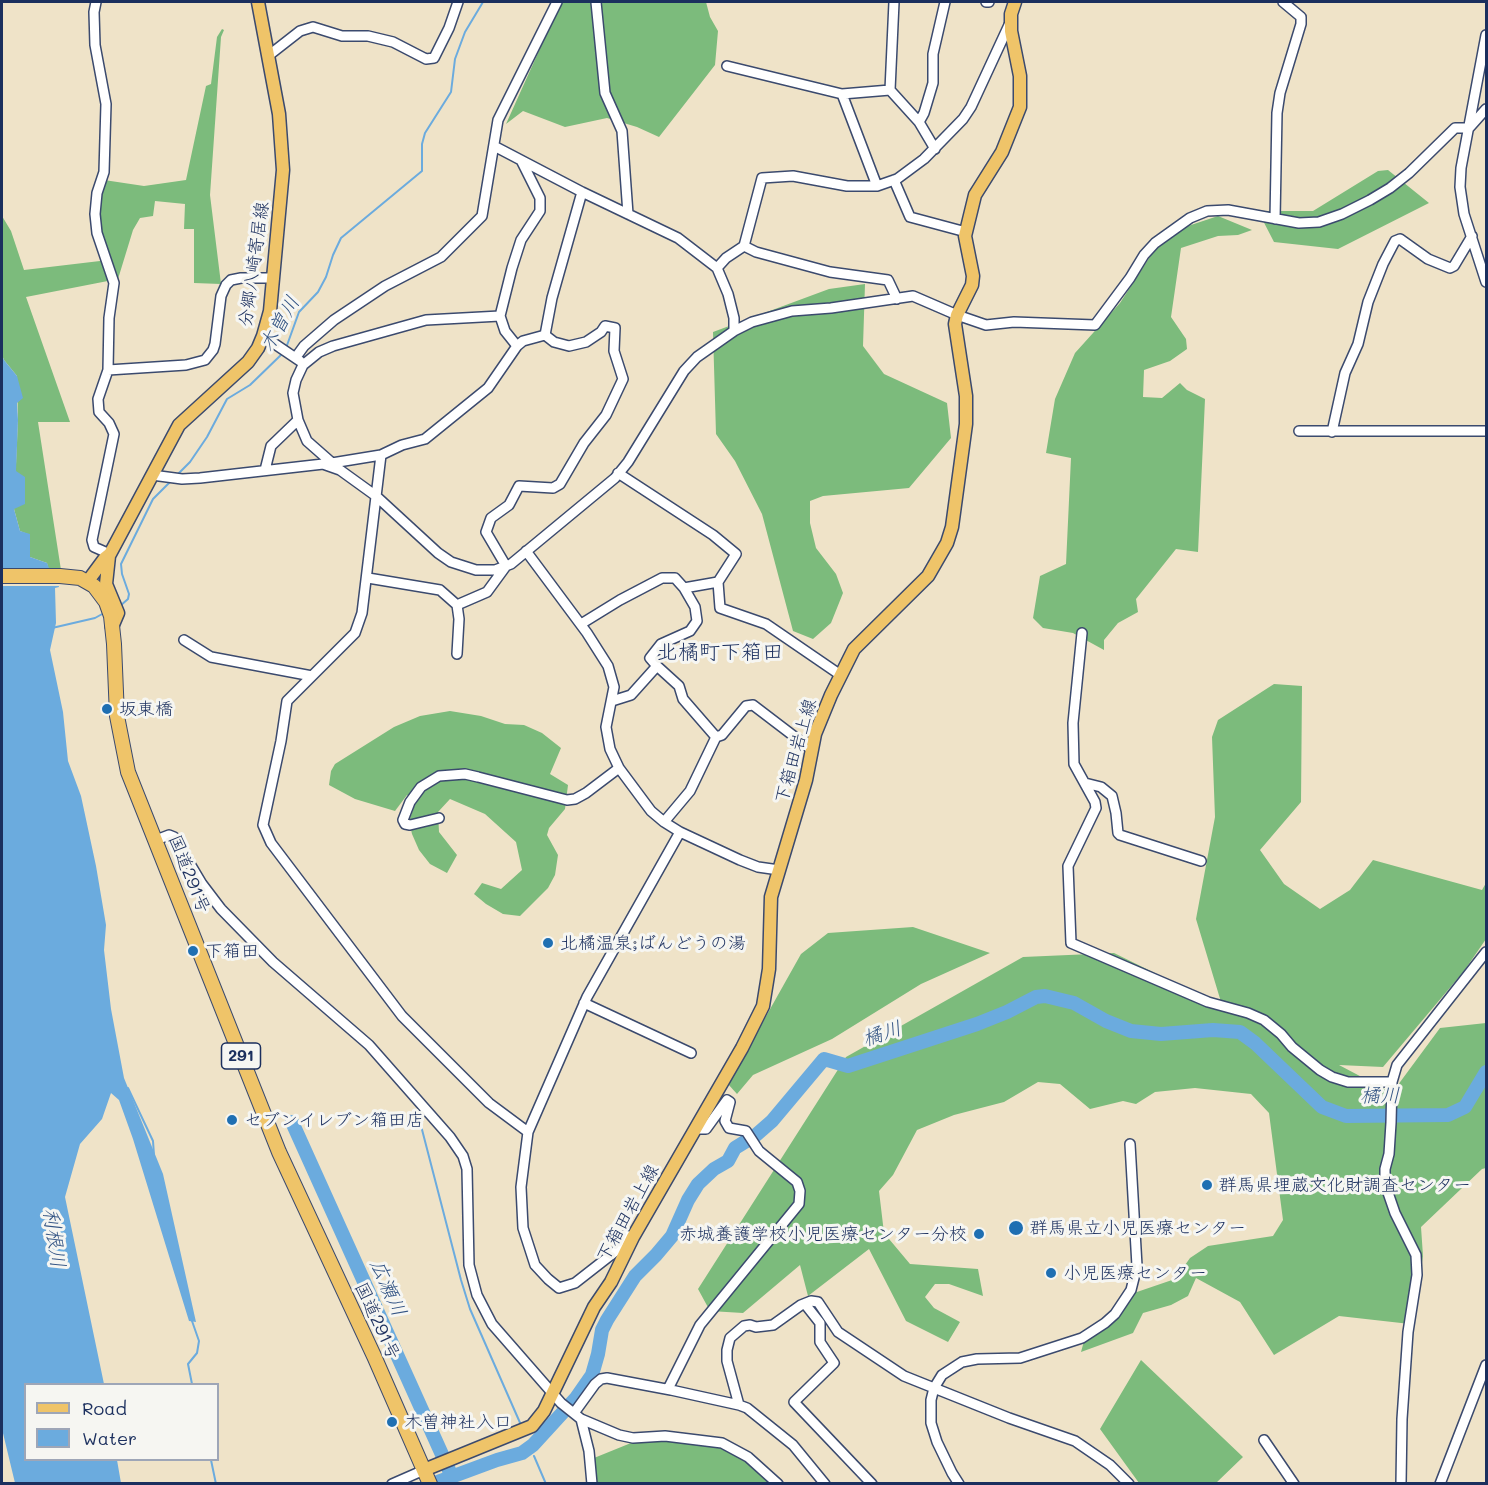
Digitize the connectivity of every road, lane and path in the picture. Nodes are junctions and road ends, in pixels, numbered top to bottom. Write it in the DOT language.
graph roads {
  1 [pos="96,2"];
  2 [pos="258,2"];
  3 [pos="458,2"];
  4 [pos="556,2"];
  5 [pos="596,2"];
  6 [pos="894,2"];
  7 [pos="945,2"];
  8 [pos="1015,2"];
  9 [pos="1283,2"];
  10 [pos="1011,22"];
  11 [pos="1486,35"];
  12 [pos="268,56"];
  13 [pos="727,66"];
  14 [pos="890,90"];
  15 [pos="842,94"];
  16 [pos="1486,109"];
  17 [pos="919,122"];
  18 [pos="1469,128"];
  19 [pos="494,146"];
  20 [pos="935,149"];
  21 [pos="522,162"];
  22 [pos="894,180"];
  23 [pos="877,186"];
  24 [pos="582,192"];
  25 [pos="628,214"];
  26 [pos="1275,219"];
  27 [pos="966,232"];
  28 [pos="1472,236"];
  29 [pos="744,246"];
  30 [pos="717,268"];
  31 [pos="274,278"];
  32 [pos="1486,282"];
  33 [pos="897,298"];
  34 [pos="957,315"];
  35 [pos="500,316"];
  36 [pos="734,331"];
  37 [pos="545,335"];
  38 [pos="263,336"];
  39 [pos="517,346"];
  40 [pos="294,355"];
  41 [pos="303,365"];
  42 [pos="108,370"];
  43 [pos="298,420"];
  44 [pos="1299,431"];
  45 [pos="1486,431"];
  46 [pos="1332,432"];
  47 [pos="381,455"];
  48 [pos="327,463"];
  49 [pos="265,470"];
  50 [pos="618,473"];
  51 [pos="158,476"];
  52 [pos="376,496"];
  53 [pos="526,551"];
  54 [pos="110,554"];
  55 [pos="506,566"];
  56 [pos="2,576"];
  57 [pos="368,578"];
  58 [pos="88,581"];
  59 [pos="718,582"];
  60 [pos="684,588"];
  61 [pos="457,605"];
  62 [pos="113,613"];
  63 [pos="581,624"];
  64 [pos="1082,633"];
  65 [pos="184,640"];
  66 [pos="457,654"];
  67 [pos="657,666"];
  68 [pos="838,674"];
  69 [pos="312,676"];
  70 [pos="612,701"];
  71 [pos="716,737"];
  72 [pos="812,750"];
  73 [pos="619,768"];
  74 [pos="1085,783"];
  75 [pos="439,818"];
  76 [pos="664,822"];
  77 [pos="681,832"];
  78 [pos="156,840"];
  79 [pos="1201,861"];
  80 [pos="779,870"];
  81 [pos="1486,952"];
  82 [pos="584,1003"];
  83 [pos="691,1053"];
  84 [pos="1392,1082"];
  85 [pos="696,1129"];
  86 [pos="528,1132"];
  87 [pos="1130,1144"];
  88 [pos="633,1237"];
  89 [pos="805,1304"];
  90 [pos="1486,1365"];
  91 [pos="1477,1386"];
  92 [pos="934,1388"];
  93 [pos="668,1389"];
  94 [pos="1486,1391"];
  95 [pos="557,1398"];
  96 [pos="739,1405"];
  97 [pos="576,1415"];
  98 [pos="1264,1440"];
  99 [pos="427,1478"];
  100 [pos="392,1484"];
  101 [pos="592,1484"];
  102 [pos="778,1484"];
  103 [pos="825,1484"];
  104 [pos="872,1484"];
  105 [pos="959,1484"];
  106 [pos="1129,1484"];
  107 [pos="1294,1484"];
  108 [pos="1401,1484"];
  109 [pos="1440,1484"];
  1 -- 42 [label="street"];
  2 -- 12 [label="main road, 分郷八崎寄居線"];
  3 -- 12 [label="street"];
  4 -- 19 [label="street"];
  5 -- 25 [label="street"];
  6 -- 14 [label="street"];
  7 -- 17 [label="street"];
  8 -- 10 [label="main road, 下箱田岩上線"];
  9 -- 26 [label="street"];
  10 -- 20 [label="street"];
  10 -- 27 [label="main road, 下箱田岩上線"];
  11 -- 18 [label="street"];
  12 -- 31 [label="main road, 分郷八崎寄居線"];
  13 -- 15 [label="street"];
  14 -- 15 [label="street"];
  14 -- 17 [label="street"];
  15 -- 23 [label="street"];
  16 -- 18 [label="street"];
  17 -- 20 [label="street"];
  18 -- 26 [label="street"];
  18 -- 28 [label="street"];
  19 -- 21 [label="street"];
  19 -- 40 [label="street"];
  20 -- 22 [label="street"];
  21 -- 24 [label="street"];
  21 -- 35 [label="street"];
  22 -- 23 [label="street"];
  22 -- 27 [label="street"];
  23 -- 29 [label="street"];
  24 -- 25 [label="street"];
  24 -- 37 [label="street"];
  25 -- 30 [label="street"];
  26 -- 34 [label="street"];
  27 -- 34 [label="main road, 下箱田岩上線"];
  28 -- 32 [label="street"];
  28 -- 46 [label="street"];
  29 -- 30 [label="street"];
  29 -- 33 [label="street"];
  30 -- 36 [label="street"];
  31 -- 38 [label="main road, 分郷八崎寄居線"];
  31 -- 42 [label="street"];
  33 -- 34 [label="street"];
  33 -- 36 [label="street"];
  34 -- 72 [label="main road, 下箱田岩上線"];
  35 -- 39 [label="street"];
  35 -- 41 [label="street"];
  36 -- 50 [label="street"];
  37 -- 39 [label="street"];
  37 -- 55 [label="street"];
  38 -- 40 [label="street"];
  38 -- 51 [label="main road, 分郷八崎寄居線"];
  39 -- 47 [label="street"];
  40 -- 41 [label="street"];
  41 -- 43 [label="street"];
  42 -- 54 [label="street"];
  43 -- 48 [label="street"];
  43 -- 49 [label="street"];
  44 -- 46 [label="street"];
  45 -- 46 [label="street"];
  47 -- 48 [label="street"];
  47 -- 52 [label="street"];
  48 -- 49 [label="street"];
  48 -- 52 [label="street"];
  49 -- 51 [label="street"];
  50 -- 53 [label="street"];
  50 -- 59 [label="street"];
  51 -- 54 [label="main road, 分郷八崎寄居線"];
  52 -- 55 [label="street"];
  52 -- 57 [label="street"];
  53 -- 55 [label="street"];
  53 -- 63 [label="street"];
  54 -- 58 [label="main road, 分郷八崎寄居線"];
  54 -- 62 [label="main road"];
  55 -- 61 [label="street"];
  56 -- 58 [label="highway"];
  57 -- 61 [label="street"];
  57 -- 69 [label="street"];
  58 -- 62 [label="highway"];
  59 -- 60 [label="street"];
  59 -- 68 [label="street"];
  60 -- 63 [label="street"];
  60 -- 67 [label="street"];
  61 -- 66 [label="street"];
  62 -- 78 [label="highway, 国道291号 / 291"];
  63 -- 70 [label="street"];
  64 -- 74 [label="street"];
  65 -- 69 [label="street"];
  67 -- 70 [label="street"];
  67 -- 71 [label="street"];
  69 -- 86 [label="street"];
  70 -- 73 [label="street"];
  71 -- 72 [label="street"];
  71 -- 76 [label="street"];
  72 -- 80 [label="main road, 下箱田岩上線"];
  73 -- 75 [label="street"];
  73 -- 76 [label="street"];
  74 -- 79 [label="street"];
  74 -- 84 [label="street"];
  76 -- 77 [label="street"];
  77 -- 80 [label="street"];
  77 -- 82 [label="street"];
  78 -- 95 [label="street"];
  78 -- 99 [label="highway, 国道291号 / 291"];
  80 -- 85 [label="main road, 下箱田岩上線"];
  81 -- 84 [label="street"];
  82 -- 83 [label="street"];
  82 -- 86 [label="street"];
  84 -- 108 [label="street"];
  85 -- 88 [label="main road, 下箱田岩上線"];
  85 -- 93 [label="street"];
  86 -- 88 [label="street"];
  87 -- 92 [label="street"];
  88 -- 95 [label="main road, 下箱田岩上線"];
  89 -- 92 [label="street"];
  89 -- 96 [label="street"];
  89 -- 104 [label="street"];
  90 -- 91 [label="street"];
  91 -- 94 [label="street"];
  91 -- 109 [label="street"];
  92 -- 105 [label="street"];
  92 -- 106 [label="street"];
  93 -- 96 [label="street"];
  93 -- 97 [label="street"];
  95 -- 97 [label="street"];
  95 -- 99 [label="main road, 下箱田岩上線"];
  96 -- 103 [label="street"];
  97 -- 101 [label="street"];
  97 -- 102 [label="street"];
  98 -- 107 [label="street"];
  99 -- 100 [label="street"];
}
